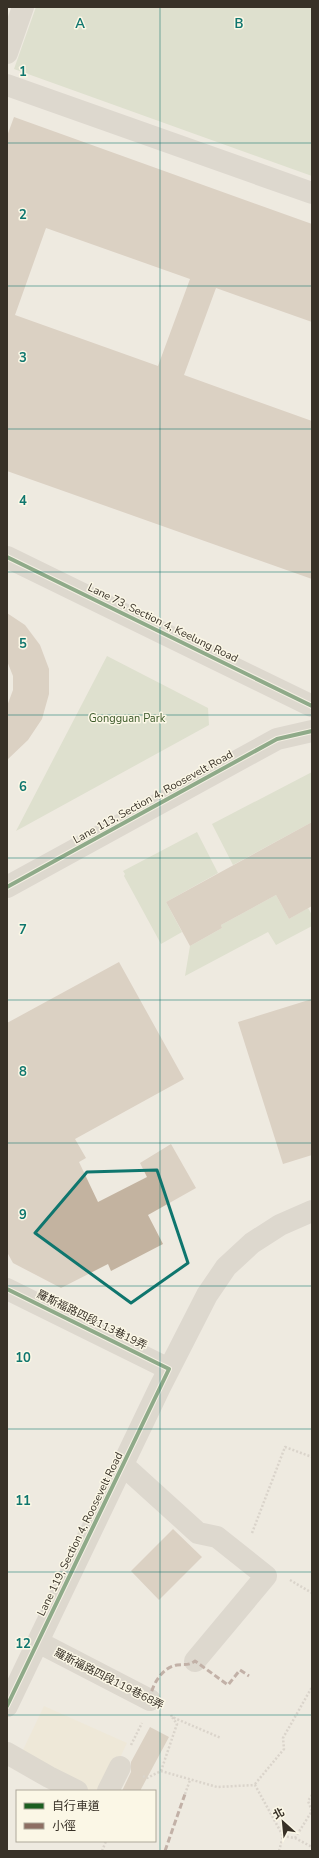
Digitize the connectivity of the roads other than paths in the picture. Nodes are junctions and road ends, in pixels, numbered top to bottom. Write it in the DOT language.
graph roads {
  1 [pos="23,7"];
  2 [pos="7,53"];
  3 [pos="7,84"];
  4 [pos="312,193"];
  5 [pos="7,556"];
  6 [pos="312,706"];
  7 [pos="312,731"];
  8 [pos="7,887"];
  9 [pos="312,1210"];
  10 [pos="7,1289"];
  11 [pos="169,1369"];
  12 [pos="123,1465"];
  13 [pos="38,1642"];
  14 [pos="195,1661"];
  15 [pos="150,1700"];
  16 [pos="7,1706"];
  17 [pos="7,1753"];
  18 [pos="120,1767"];
  19 [pos="75,1790"];
  20 [pos="108,1790"];
  1 -- 2 [label="street"];
  3 -- 4 [label="street"];
  5 -- 6 [label="street, Lane 73, Section 4, Keelung Road"];
  7 -- 8 [label="street, Lane 113, Section 4, Roosevelt Road"];
  9 -- 11 [label="street, Lane 119, Section 4, Roosevelt Road"];
  10 -- 11 [label="street, 羅斯福路四段113巷19弄"];
  11 -- 12 [label="street, Lane 119, Section 4, Roosevelt Road"];
  12 -- 13 [label="street, Lane 119, Section 4, Roosevelt Road"];
  12 -- 14 [label="street"];
  13 -- 15 [label="street, 羅斯福路四段119巷68弄"];
  13 -- 16 [label="street, Lane 119, Section 4, Roosevelt Road"];
  17 -- 19 [label="street"];
  18 -- 20 [label="street"];
}
